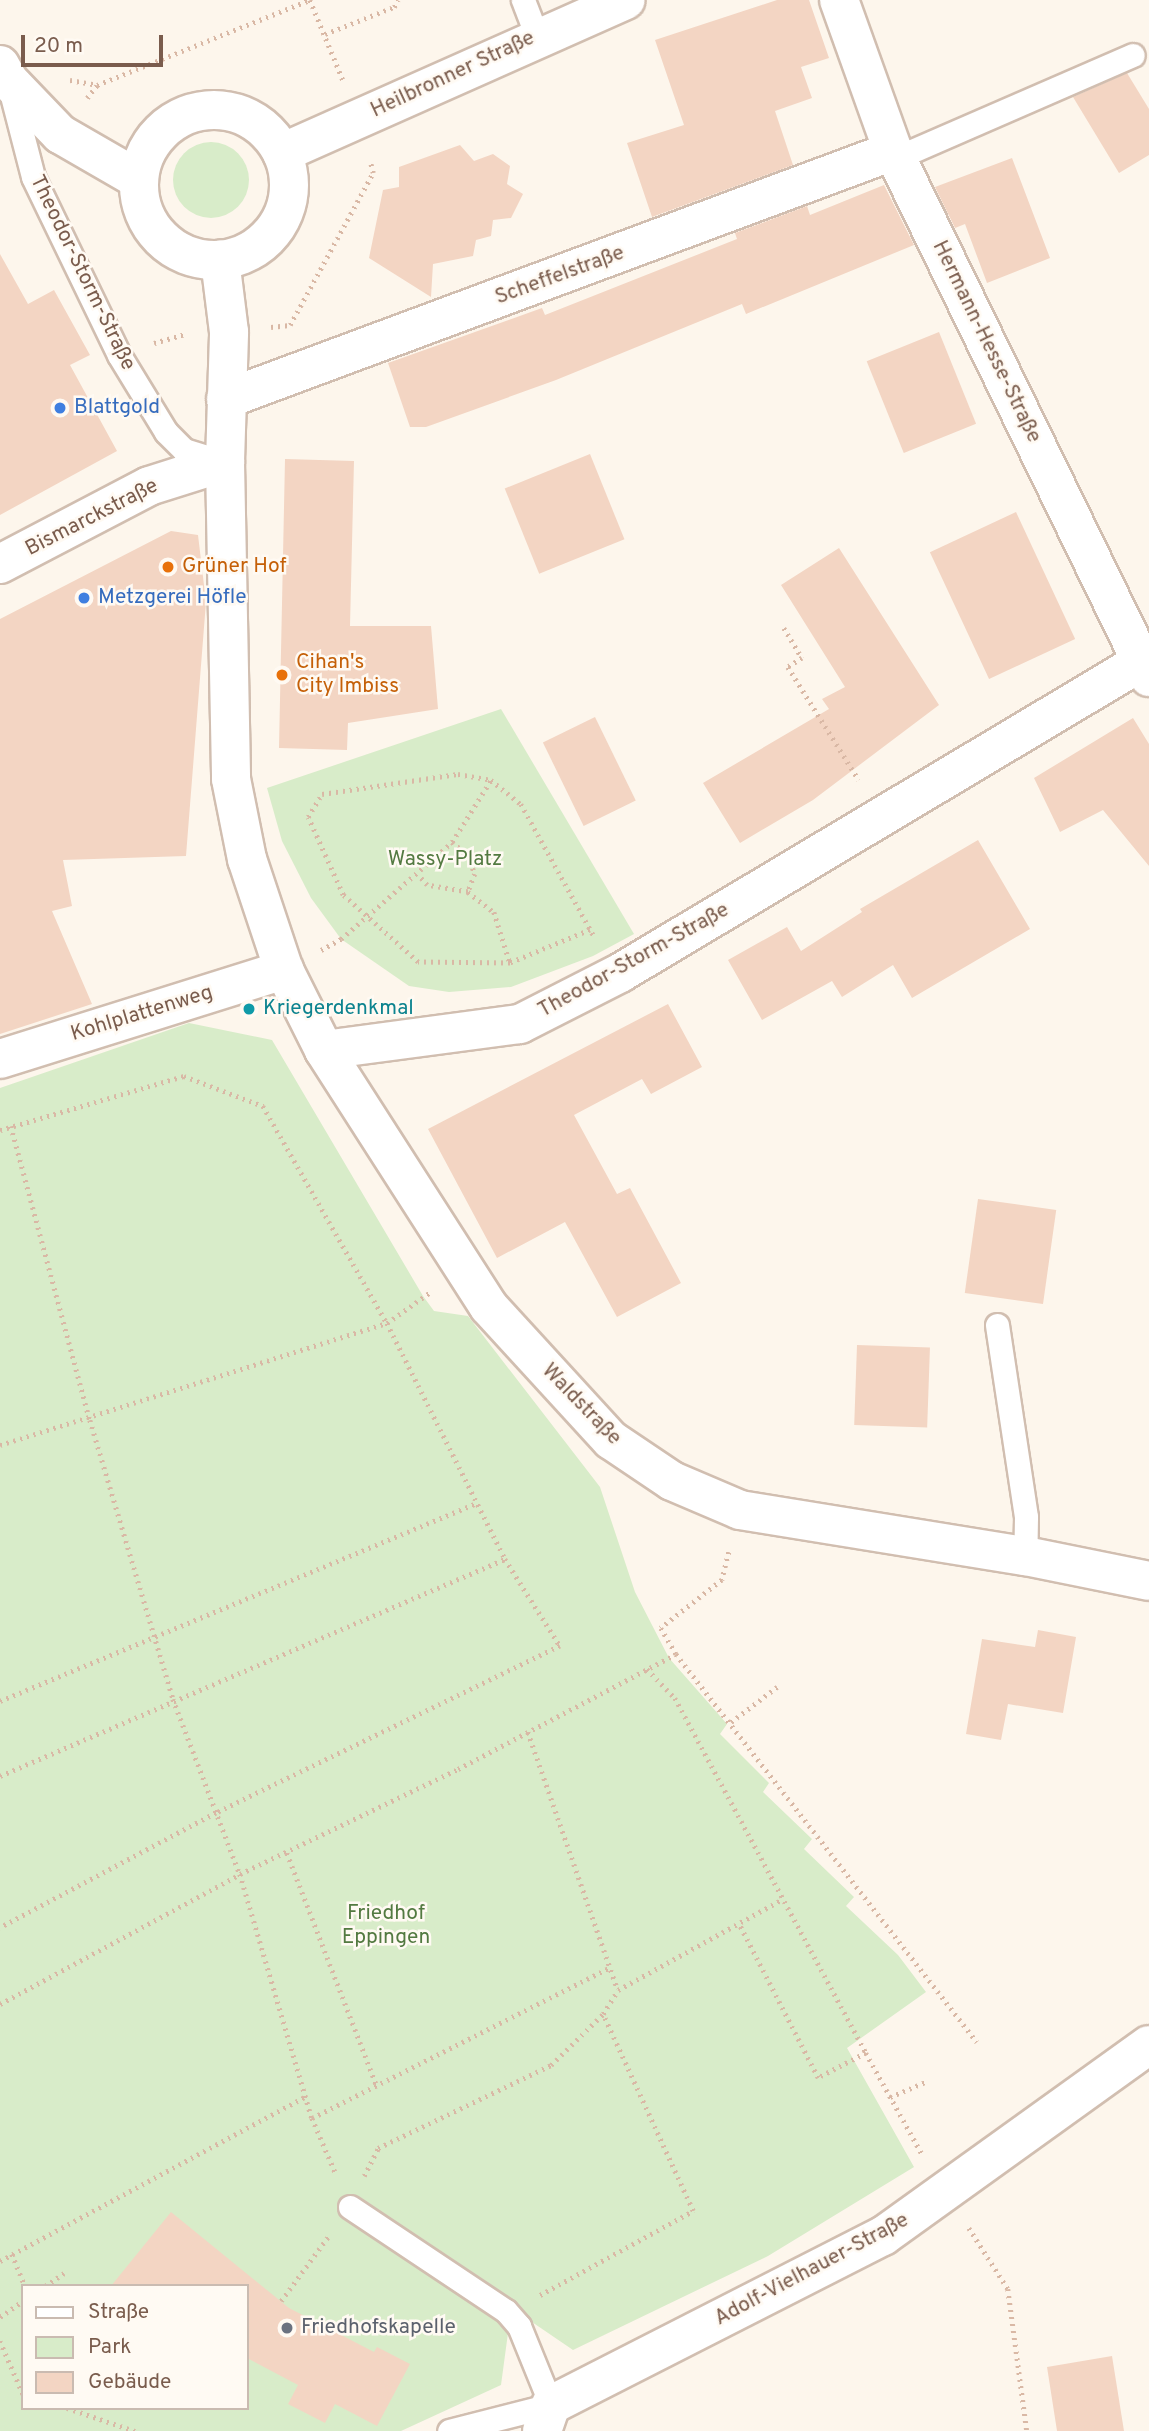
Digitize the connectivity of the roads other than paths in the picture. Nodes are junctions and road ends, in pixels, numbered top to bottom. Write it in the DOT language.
graph roads {
  1 [pos="523,0"];
  2 [pos="626,0"];
  3 [pos="839,0"];
  4 [pos="537,37"];
  5 [pos="1133,55"];
  6 [pos="3,77"];
  7 [pos="282,153"];
  8 [pos="895,155"];
  9 [pos="138,179"];
  10 [pos="220,260"];
  11 [pos="226,399"];
  12 [pos="225,462"];
  13 [pos="0,564"];
  14 [pos="1146,666"];
  15 [pos="284,970"];
  16 [pos="324,1050"];
  17 [pos="0,1059"];
  18 [pos="997,1325"];
  19 [pos="1025,1556"];
  20 [pos="1149,1581"];
  21 [pos="1149,2045"];
  22 [pos="350,2207"];
  23 [pos="546,2418"];
  24 [pos="449,2431"];
  1 -- 4 [label="lane"];
  2 -- 4 [label="street, Heilbronner Straße"];
  3 -- 8 [label="street, Hermann-Hesse-Straße"];
  4 -- 7 [label="street, Heilbronner Straße"];
  5 -- 8 [label="lane"];
  6 -- 9 [label="street"];
  6 -- 12 [label="lane, Theodor-Storm-Straße"];
  7 -- 9 [label="street"];
  7 -- 10 [label="street"];
  8 -- 11 [label="street, Scheffelstraße"];
  8 -- 14 [label="street, Hermann-Hesse-Straße"];
  9 -- 10 [label="street"];
  10 -- 11 [label="street"];
  11 -- 12 [label="street"];
  12 -- 13 [label="street, Bismarckstraße"];
  12 -- 15 [label="street"];
  14 -- 16 [label="street, Theodor-Storm-Straße"];
  15 -- 16 [label="street"];
  15 -- 17 [label="street, Kohlplattenweg"];
  16 -- 19 [label="street, Waldstraße"];
  18 -- 19 [label="lane"];
  19 -- 20 [label="street, Waldstraße"];
  21 -- 23 [label="street, Adolf-Vielhauer-Straße"];
  22 -- 23 [label="lane"];
  23 -- 24 [label="lane"];
}
